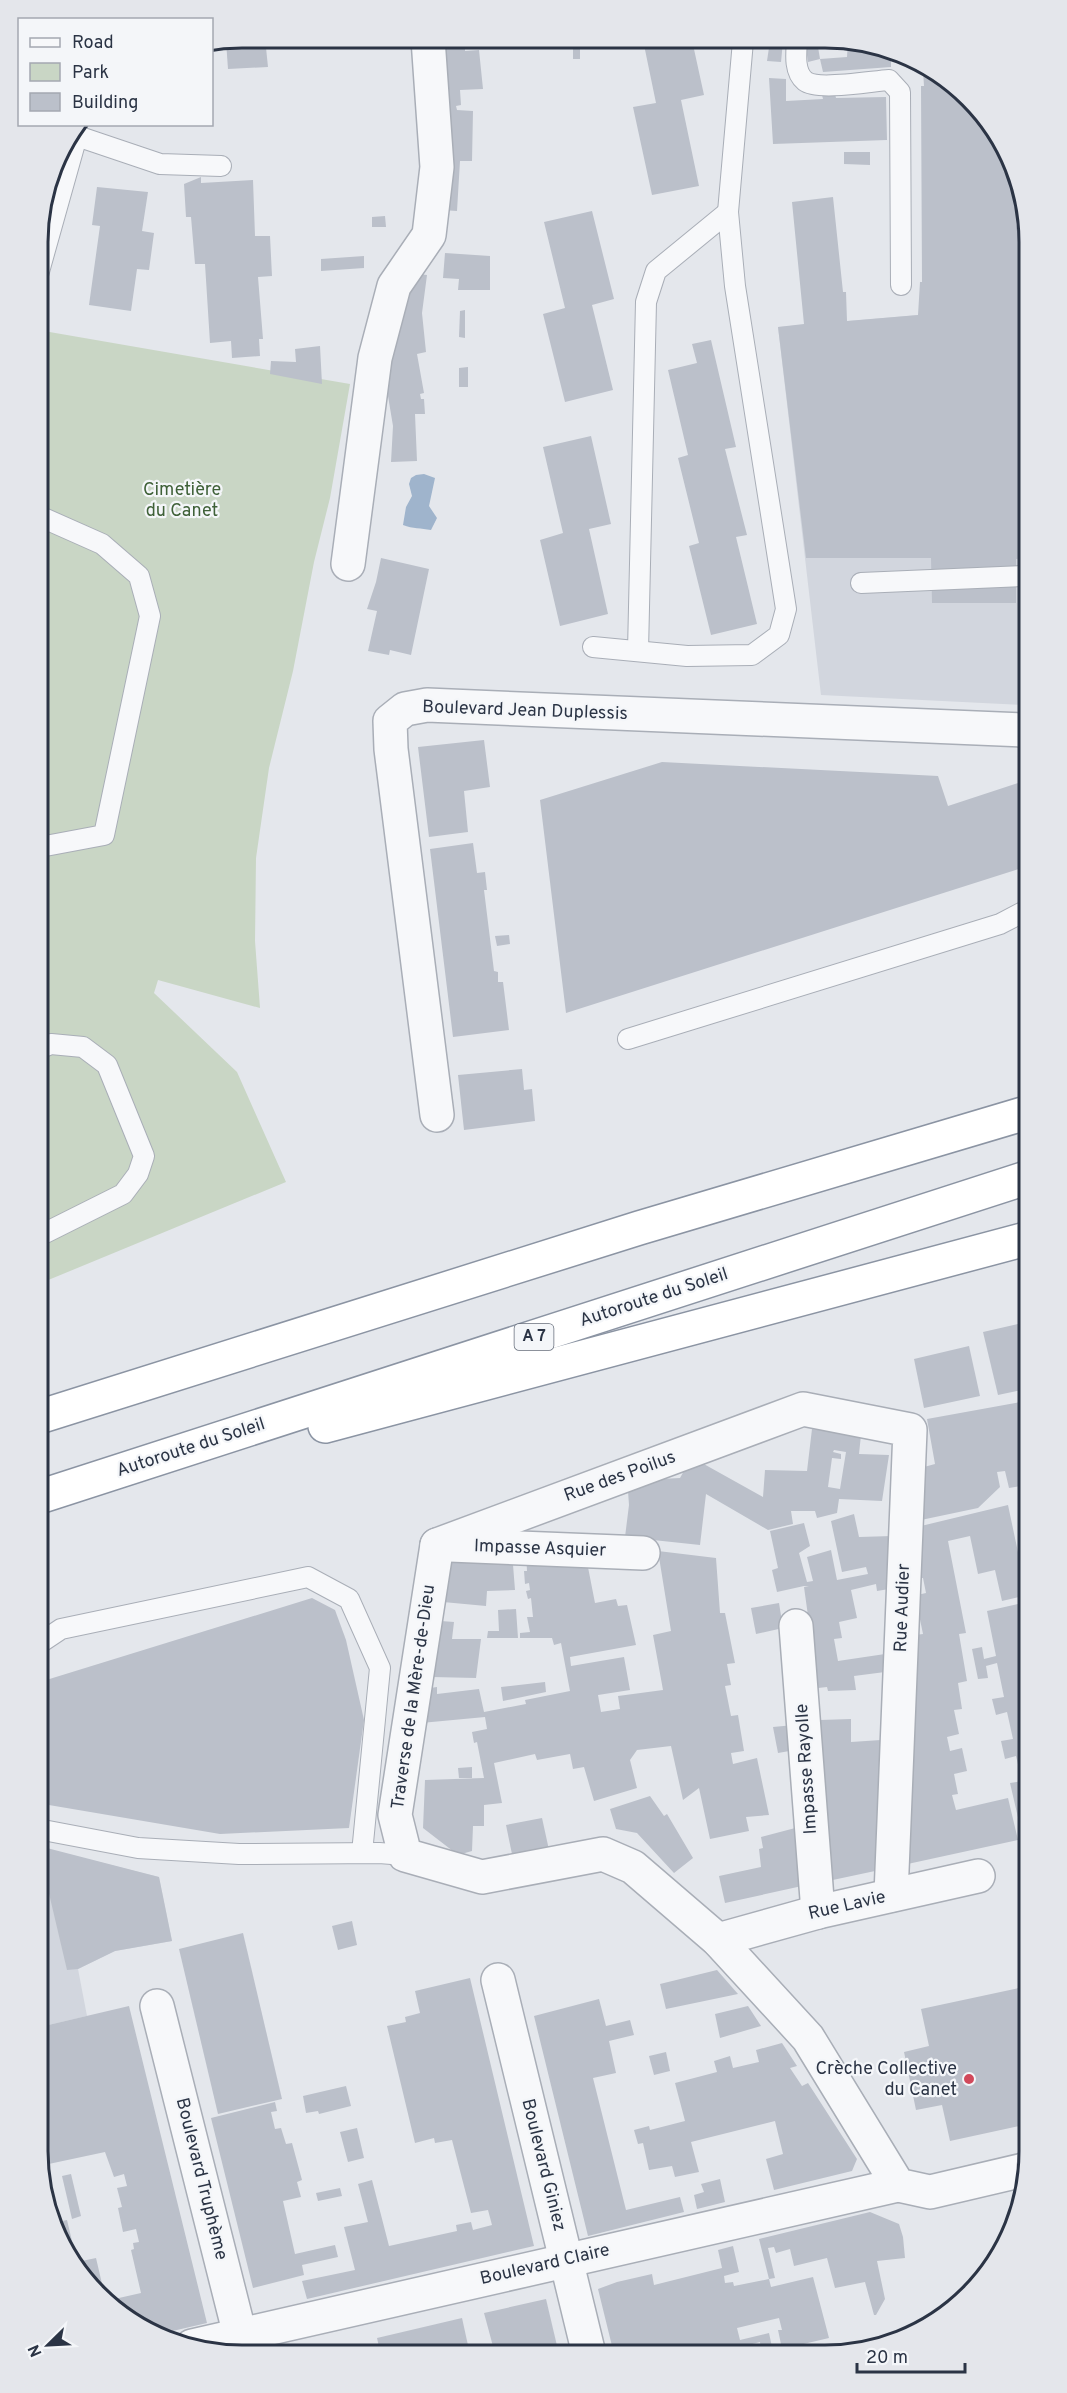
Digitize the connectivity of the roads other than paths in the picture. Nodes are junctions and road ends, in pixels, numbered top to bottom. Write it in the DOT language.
graph roads {
  1 [pos="429,48"];
  2 [pos="742,48"];
  3 [pos="796,48"];
  4 [pos="81,134"];
  5 [pos="73,148"];
  6 [pos="221,165"];
  7 [pos="728,212"];
  8 [pos="48,238"];
  9 [pos="901,285"];
  10 [pos="48,520"];
  11 [pos="348,564"];
  12 [pos="1019,576"];
  13 [pos="861,583"];
  14 [pos="592,647"];
  15 [pos="638,651"];
  16 [pos="1019,730"];
  17 [pos="48,846"];
  18 [pos="1019,915"];
  19 [pos="628,1038"];
  20 [pos="48,1045"];
  21 [pos="1019,1091"];
  22 [pos="437,1115"];
  23 [pos="1019,1115"];
  24 [pos="1019,1180"];
  25 [pos="639,1228"];
  26 [pos="48,1232"];
  27 [pos="1019,1241"];
  28 [pos="802,1408"];
  29 [pos="48,1414"];
  30 [pos="48,1494"];
  31 [pos="48,1500"];
  32 [pos="436,1545"];
  33 [pos="643,1553"];
  34 [pos="796,1626"];
  35 [pos="48,1638"];
  36 [pos="48,1831"];
  37 [pos="362,1853"];
  38 [pos="405,1855"];
  39 [pos="978,1876"];
  40 [pos="891,1895"];
  41 [pos="818,1912"];
  42 [pos="718,1940"];
  43 [pos="498,1980"];
  44 [pos="157,2006"];
  45 [pos="1018,2171"];
  46 [pos="898,2185"];
  47 [pos="567,2260"];
  48 [pos="242,2343"];
  49 [pos="223,2344"];
  50 [pos="587,2345"];
  1 -- 11 [label="street"];
  2 -- 7 [label="lane"];
  3 -- 9 [label="lane"];
  4 -- 6 [label="lane"];
  5 -- 8 [label="lane"];
  7 -- 15 [label="lane"];
  7 -- 15 [label="lane"];
  10 -- 17 [label="lane"];
  12 -- 13 [label="lane"];
  14 -- 15 [label="lane"];
  16 -- 22 [label="street, Boulevard Jean Duplessis"];
  18 -- 19 [label="lane"];
  20 -- 26 [label="lane"];
  21 -- 25 [label="highway"];
  23 -- 25 [label="highway"];
  24 -- 30 [label="highway, Autoroute du Soleil / A 7"];
  25 -- 29 [label="highway"];
  27 -- 31 [label="highway, A 7"];
  28 -- 32 [label="street, Rue des Poilus"];
  28 -- 40 [label="street, Rue Audier"];
  32 -- 33 [label="street, Impasse Asquier"];
  32 -- 38 [label="street, Traverse de la Mère-de-Dieu"];
  34 -- 41 [label="street, Impasse Rayolle"];
  35 -- 37 [label="lane"];
  36 -- 37 [label="lane"];
  37 -- 38 [label="lane"];
  38 -- 42 [label="street"];
  39 -- 40 [label="street, Rue Lavie"];
  40 -- 41 [label="street, Rue Lavie"];
  41 -- 42 [label="street, Rue Lavie"];
  42 -- 46 [label="street"];
  43 -- 47 [label="street, Boulevard Giniez"];
  44 -- 48 [label="street, Boulevard Truphème"];
  45 -- 46 [label="street"];
  46 -- 47 [label="street, Boulevard Claire"];
  47 -- 48 [label="street, Boulevard Claire"];
  47 -- 50 [label="street, Boulevard Giniez"];
  48 -- 49 [label="street, Boulevard Claire"];
}
